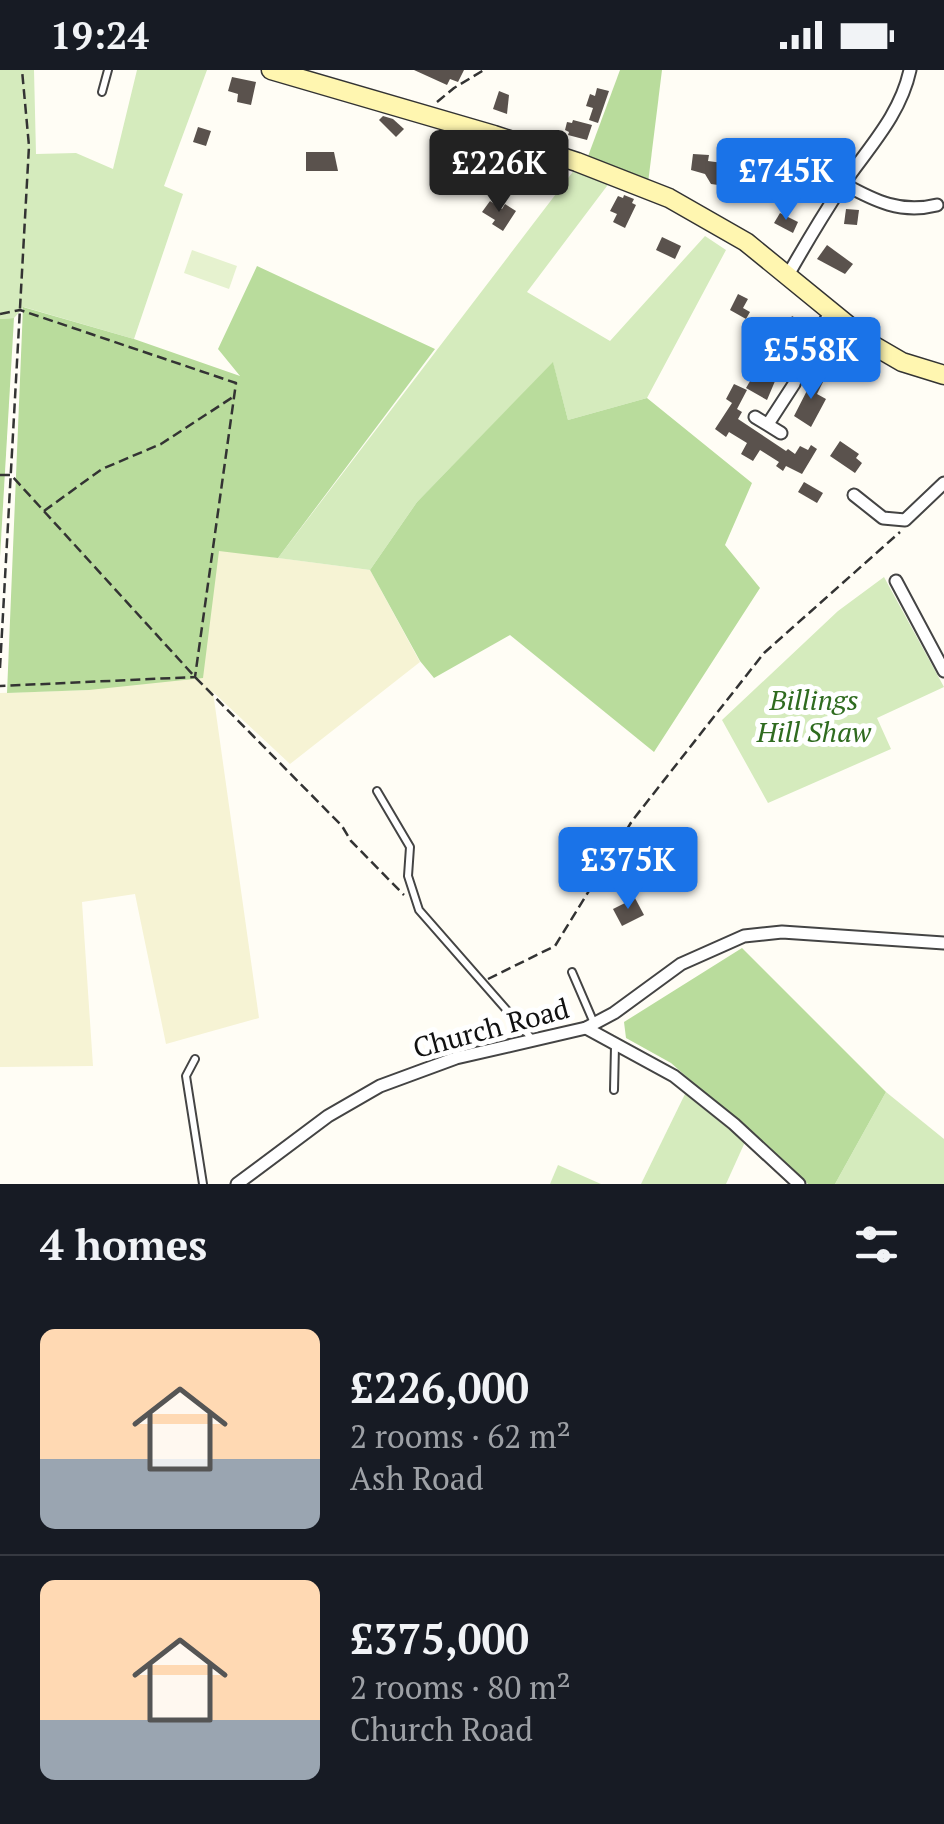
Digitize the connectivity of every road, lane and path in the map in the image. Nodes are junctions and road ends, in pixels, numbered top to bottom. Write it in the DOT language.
graph roads {
  1 [pos="22,70"];
  2 [pos="108,70"];
  3 [pos="270,70"];
  4 [pos="484,70"];
  5 [pos="910,70"];
  6 [pos="311,75"];
  7 [pos="102,92"];
  8 [pos="424,113"];
  9 [pos="844,184"];
  10 [pos="936,205"];
  11 [pos="788,274"];
  12 [pos="20,310"];
  13 [pos="832,312"];
  14 [pos="0,314"];
  15 [pos="944,376"];
  16 [pos="234,396"];
  17 [pos="755,417"];
  18 [pos="768,424"];
  19 [pos="781,432"];
  20 [pos="0,475"];
  21 [pos="10,476"];
  22 [pos="944,483"];
  23 [pos="854,495"];
  24 [pos="43,512"];
  25 [pos="902,530"];
  26 [pos="896,581"];
  27 [pos="0,668"];
  28 [pos="944,671"];
  29 [pos="196,677"];
  30 [pos="0,686"];
  31 [pos="377,791"];
  32 [pos="419,910"];
  33 [pos="944,943"];
  34 [pos="572,972"];
  35 [pos="482,982"];
  36 [pos="614,1012"];
  37 [pos="590,1026"];
  38 [pos="534,1041"];
  39 [pos="613,1043"];
  40 [pos="196,1059"];
  41 [pos="614,1090"];
  42 [pos="203,1184"];
  43 [pos="237,1184"];
  44 [pos="800,1184"];
  1 -- 12 [label="path"];
  2 -- 7 [label="lane"];
  3 -- 6 [label="street"];
  4 -- 8 [label="path"];
  5 -- 9 [label="street"];
  6 -- 8 [label="street"];
  8 -- 11 [label="street"];
  9 -- 10 [label="street"];
  9 -- 11 [label="street"];
  11 -- 13 [label="street"];
  12 -- 14 [label="path"];
  12 -- 16 [label="path"];
  12 -- 21 [label="path"];
  13 -- 15 [label="street"];
  13 -- 18 [label="street"];
  16 -- 24 [label="path"];
  16 -- 29 [label="path"];
  17 -- 18 [label="street"];
  18 -- 19 [label="street"];
  20 -- 21 [label="path"];
  21 -- 24 [label="path"];
  21 -- 27 [label="path"];
  22 -- 23 [label="street"];
  24 -- 29 [label="path"];
  25 -- 35 [label="path"];
  26 -- 28 [label="street"];
  29 -- 30 [label="path"];
  29 -- 32 [label="path"];
  31 -- 32 [label="lane"];
  32 -- 35 [label="lane"];
  33 -- 36 [label="street, Church Road"];
  34 -- 37 [label="lane"];
  35 -- 38 [label="lane"];
  36 -- 37 [label="street, Church Road"];
  36 -- 39 [label="street"];
  37 -- 38 [label="street, Church Road"];
  37 -- 39 [label="street"];
  38 -- 43 [label="street, Church Road"];
  39 -- 41 [label="lane"];
  39 -- 44 [label="street"];
  40 -- 42 [label="lane"];
}
